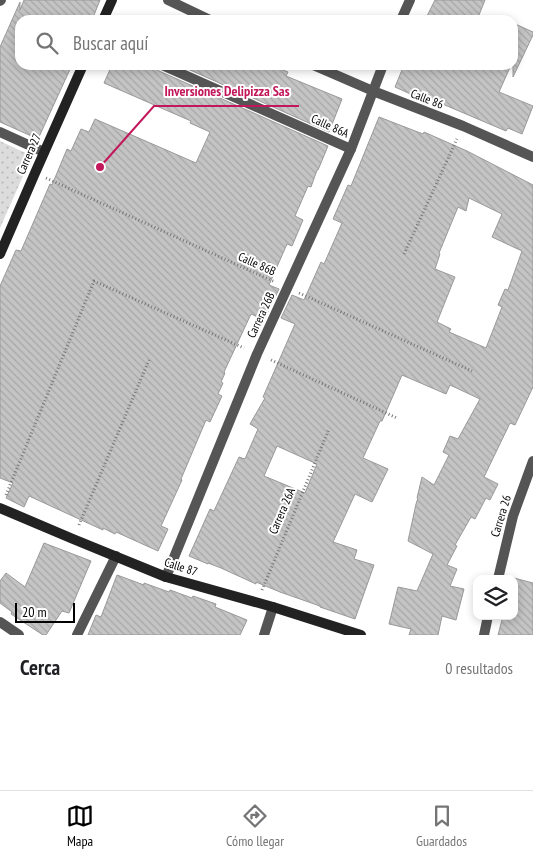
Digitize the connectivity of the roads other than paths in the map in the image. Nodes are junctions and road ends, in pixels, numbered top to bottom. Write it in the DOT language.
graph roads {
  1 [pos="112,0"];
  2 [pos="168,0"];
  3 [pos="410,0"];
  4 [pos="105,15"];
  5 [pos="200,15"];
  6 [pos="403,15"];
  7 [pos="81,70"];
  8 [pos="173,70"];
  9 [pos="325,70"];
  10 [pos="380,70"];
  11 [pos="373,91"];
  12 [pos="0,132"];
  13 [pos="351,149"];
  14 [pos="44,152"];
  15 [pos="533,157"];
  16 [pos="0,254"];
  17 [pos="533,461"];
  18 [pos="0,508"];
  19 [pos="116,556"];
  20 [pos="499,575"];
  21 [pos="166,577"];
  22 [pos="273,607"];
  23 [pos="487,620"];
  24 [pos="0,622"];
  25 [pos="19,635"];
  26 [pos="77,635"];
  27 [pos="264,635"];
  28 [pos="361,635"];
  29 [pos="484,635"];
  1 -- 4 [label="street"];
  2 -- 5 [label="street"];
  3 -- 6 [label="street"];
  7 -- 14 [label="street, Carrera 27"];
  8 -- 13 [label="street, Calle 86A"];
  9 -- 11 [label="street, Calle 86"];
  10 -- 11 [label="street, Carrera 26B"];
  11 -- 13 [label="street, Carrera 26B"];
  11 -- 15 [label="street, Calle 86"];
  12 -- 14 [label="street"];
  13 -- 21 [label="street, Carrera 26B"];
  14 -- 16 [label="street, Carrera 27"];
  17 -- 20 [label="street, Carrera 26"];
  18 -- 19 [label="street, Calle 87"];
  19 -- 21 [label="street, Calle 87"];
  19 -- 26 [label="street"];
  21 -- 22 [label="street, Calle 87"];
  22 -- 27 [label="street"];
  22 -- 28 [label="street, Calle 87"];
  23 -- 29 [label="street"];
  24 -- 25 [label="street"];
}
